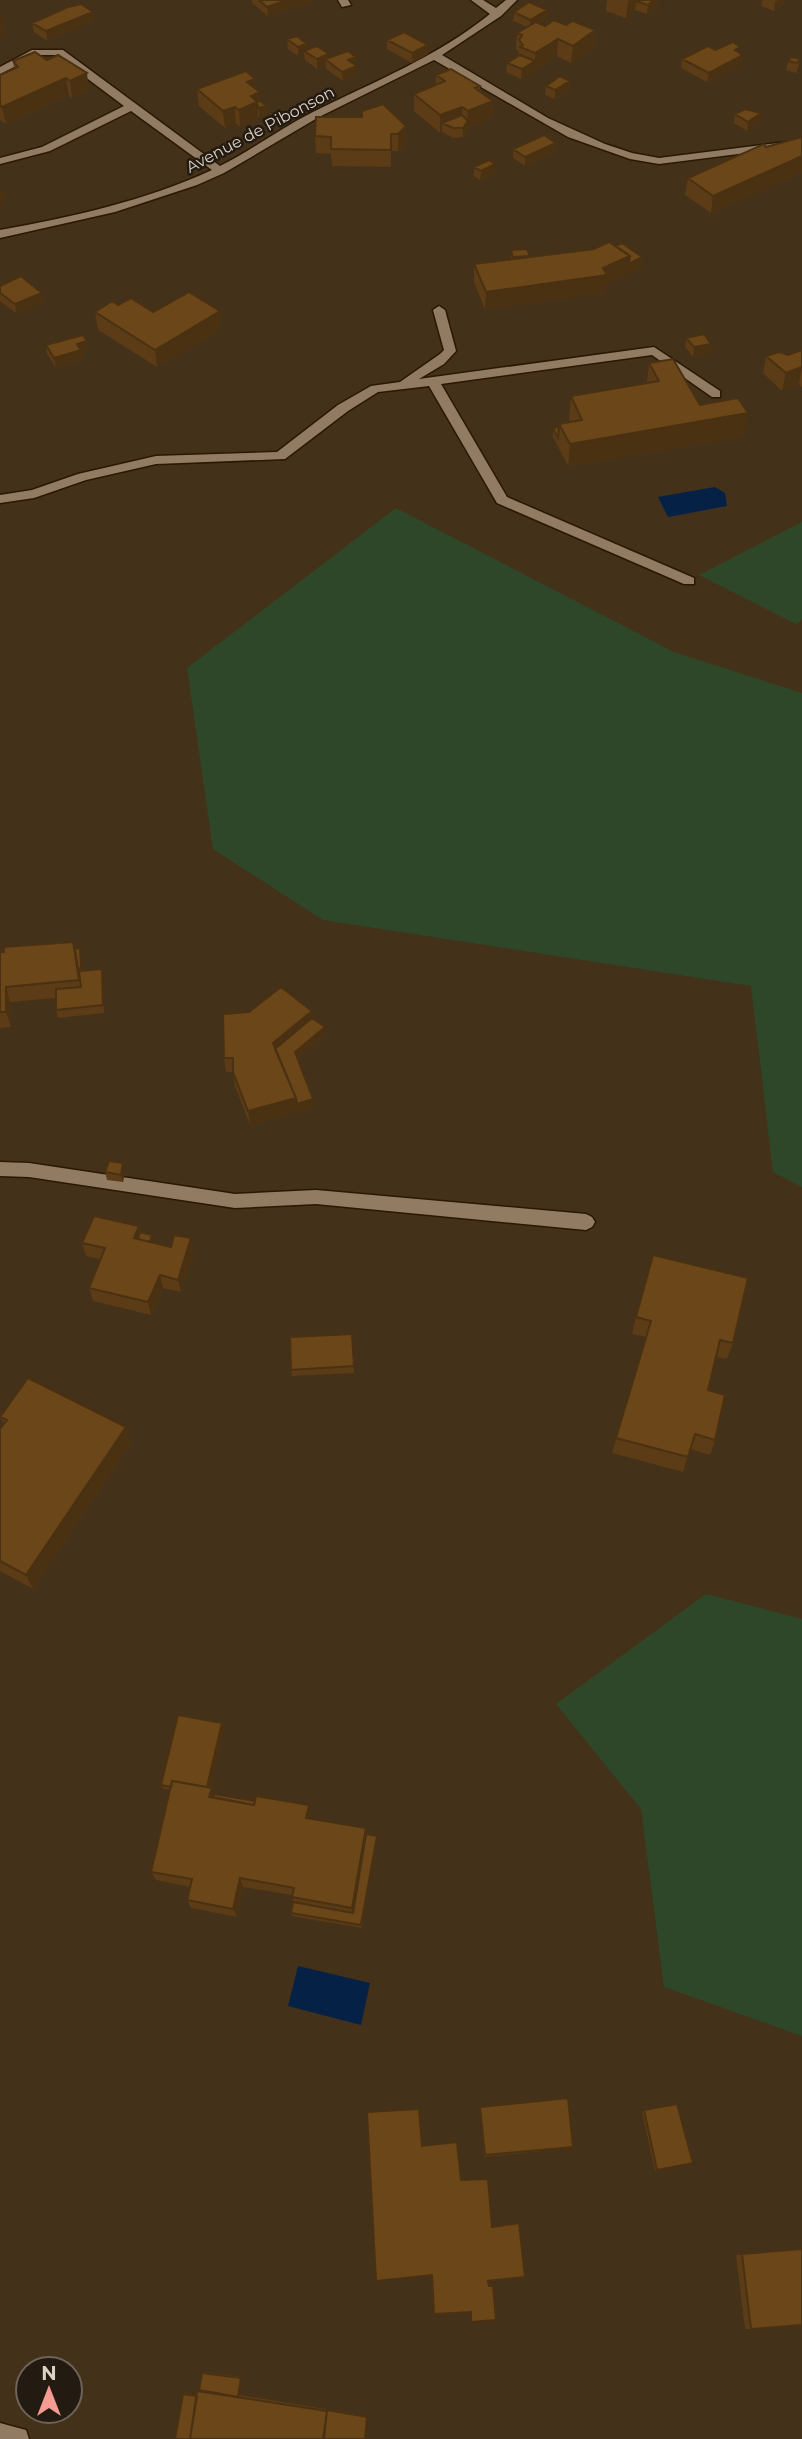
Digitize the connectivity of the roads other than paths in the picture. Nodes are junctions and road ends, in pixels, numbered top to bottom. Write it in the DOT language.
graph roads {
  1 [pos="475,0"];
  2 [pos="512,0"];
  3 [pos="497,14"];
  4 [pos="437,57"];
  5 [pos="0,71"];
  6 [pos="132,106"];
  7 [pos="802,143"];
  8 [pos="0,161"];
  9 [pos="220,171"];
  10 [pos="0,234"];
  11 [pos="439,310"];
  12 [pos="433,381"];
  13 [pos="404,385"];
  14 [pos="716,394"];
  15 [pos="0,499"];
  16 [pos="689,581"];
  17 [pos="0,1169"];
  18 [pos="586,1222"];
  19 [pos="0,2435"];
  20 [pos="17,2439"];
  1 -- 3 [label="street"];
  2 -- 3 [label="street, Avenue de Pibonson"];
  3 -- 4 [label="street, Avenue de Pibonson"];
  4 -- 7 [label="street"];
  4 -- 9 [label="street, Avenue de Pibonson"];
  5 -- 6 [label="street"];
  6 -- 8 [label="street"];
  6 -- 9 [label="street"];
  9 -- 10 [label="street, Avenue de Pibonson"];
  11 -- 13 [label="street"];
  12 -- 13 [label="street"];
  12 -- 14 [label="street"];
  12 -- 16 [label="street"];
  13 -- 15 [label="street"];
  17 -- 18 [label="street"];
  19 -- 20 [label="street"];
}
